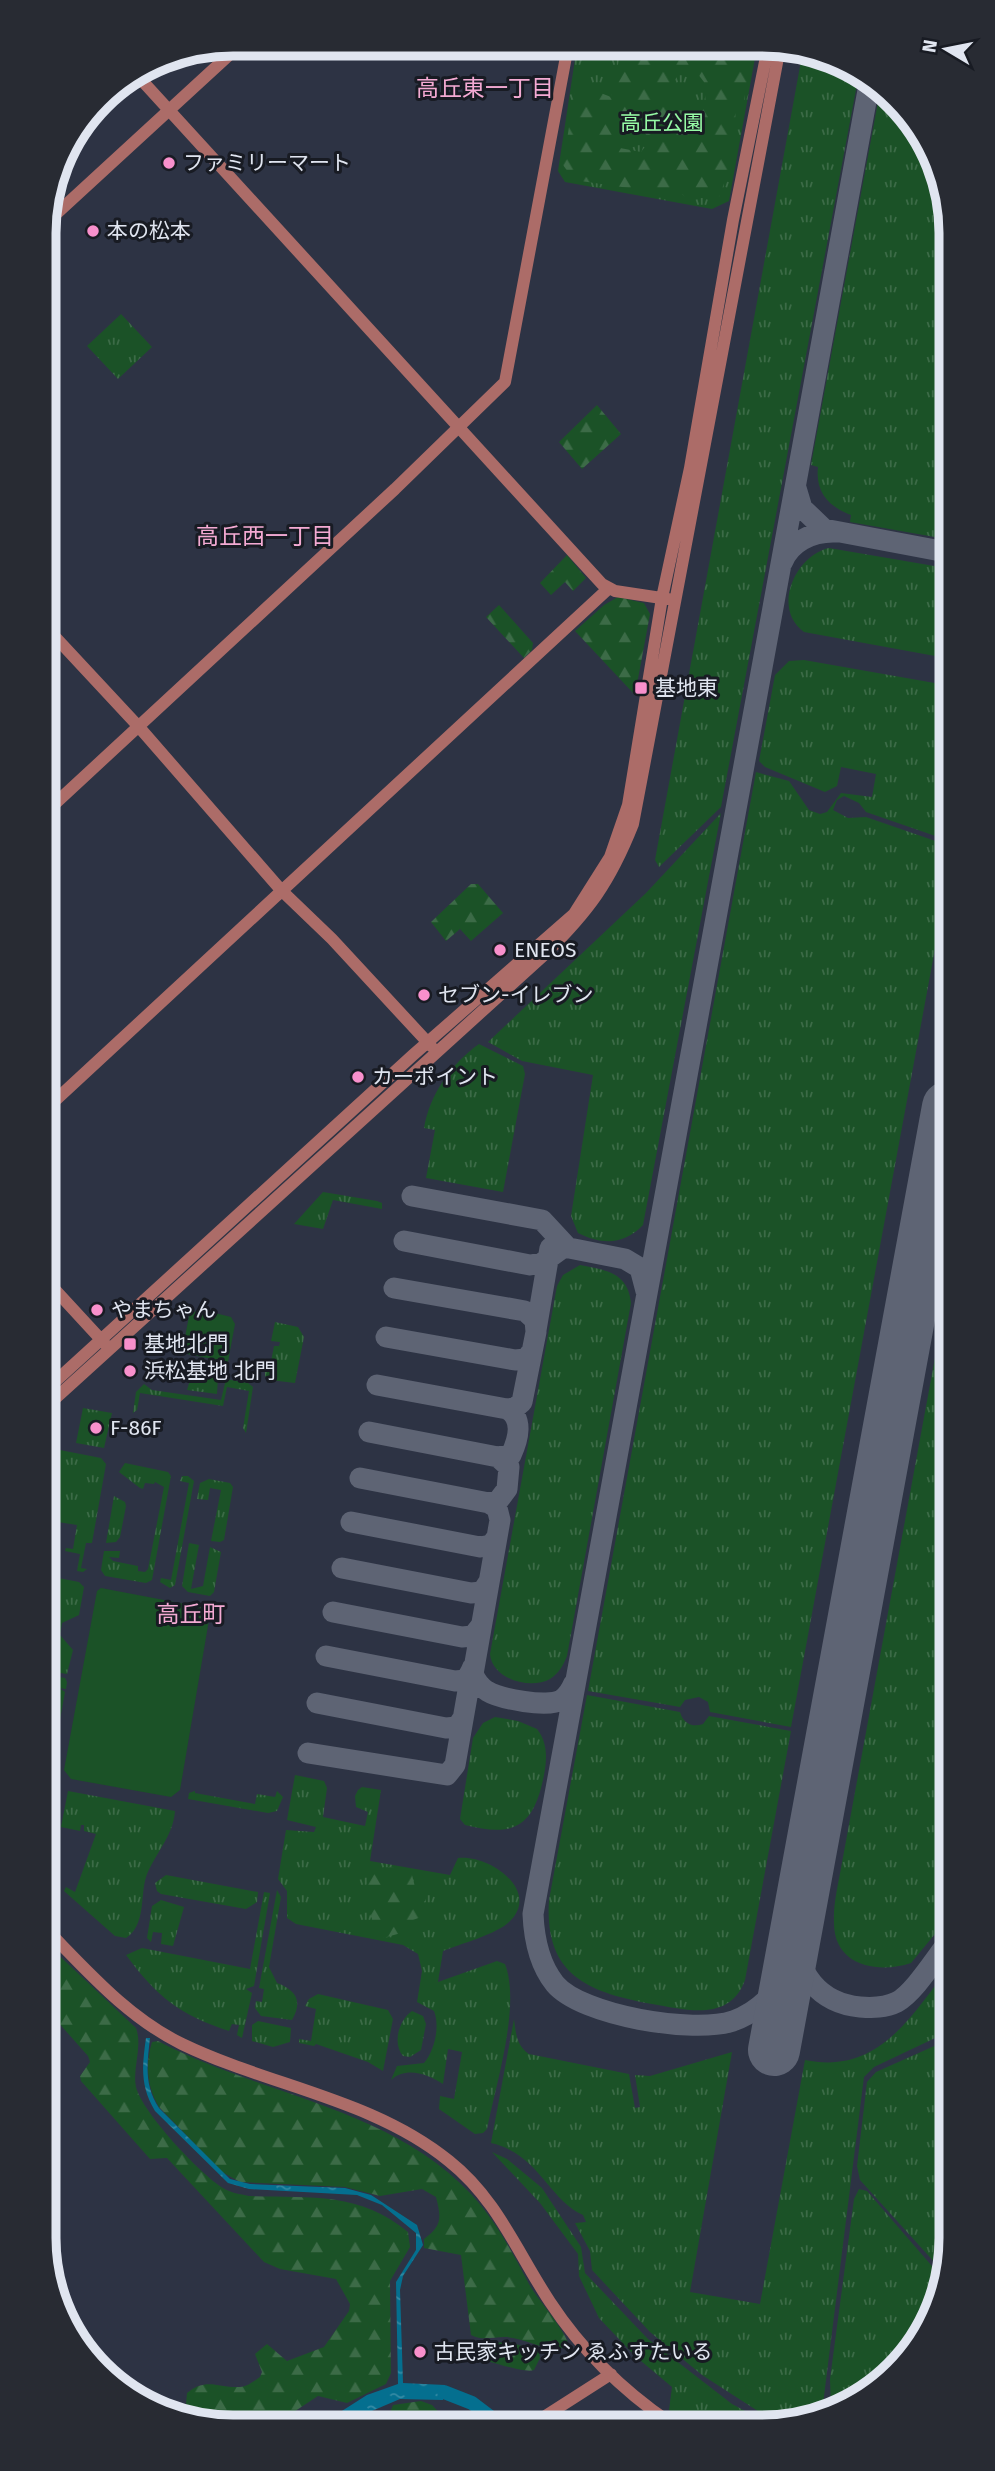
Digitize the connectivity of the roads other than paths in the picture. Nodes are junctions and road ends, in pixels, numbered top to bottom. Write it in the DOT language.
graph roads {
  1 [pos="228,56"];
  2 [pos="566,56"];
  3 [pos="766,56"];
  4 [pos="778,57"];
  5 [pos="142,81"];
  6 [pos="169,111"];
  7 [pos="57,213"];
  8 [pos="458,426"];
  9 [pos="608,589"];
  10 [pos="668,600"];
  11 [pos="56,638"];
  12 [pos="139,727"];
  13 [pos="56,804"];
  14 [pos="281,890"];
  15 [pos="432,1047"];
  16 [pos="56,1100"];
  17 [pos="56,1291"];
  18 [pos="105,1343"];
  19 [pos="56,1382"];
  20 [pos="56,1396"];
  21 [pos="56,1939"];
  22 [pos="611,2374"];
  23 [pos="547,2415"];
  24 [pos="662,2415"];
  1 -- 6 [label="street"];
  2 -- 8 [label="street"];
  3 -- 10 [label="street"];
  4 -- 10 [label="street"];
  5 -- 6 [label="street"];
  6 -- 7 [label="street"];
  6 -- 8 [label="street"];
  8 -- 9 [label="street"];
  8 -- 12 [label="street"];
  9 -- 10 [label="street"];
  9 -- 14 [label="street"];
  10 -- 15 [label="street"];
  11 -- 12 [label="street"];
  12 -- 13 [label="street"];
  12 -- 14 [label="street"];
  14 -- 15 [label="street"];
  14 -- 16 [label="street"];
  15 -- 18 [label="street"];
  17 -- 18 [label="street"];
  18 -- 19 [label="street"];
  18 -- 20 [label="street"];
  21 -- 22 [label="street"];
  22 -- 23 [label="street"];
  22 -- 24 [label="street"];
}
